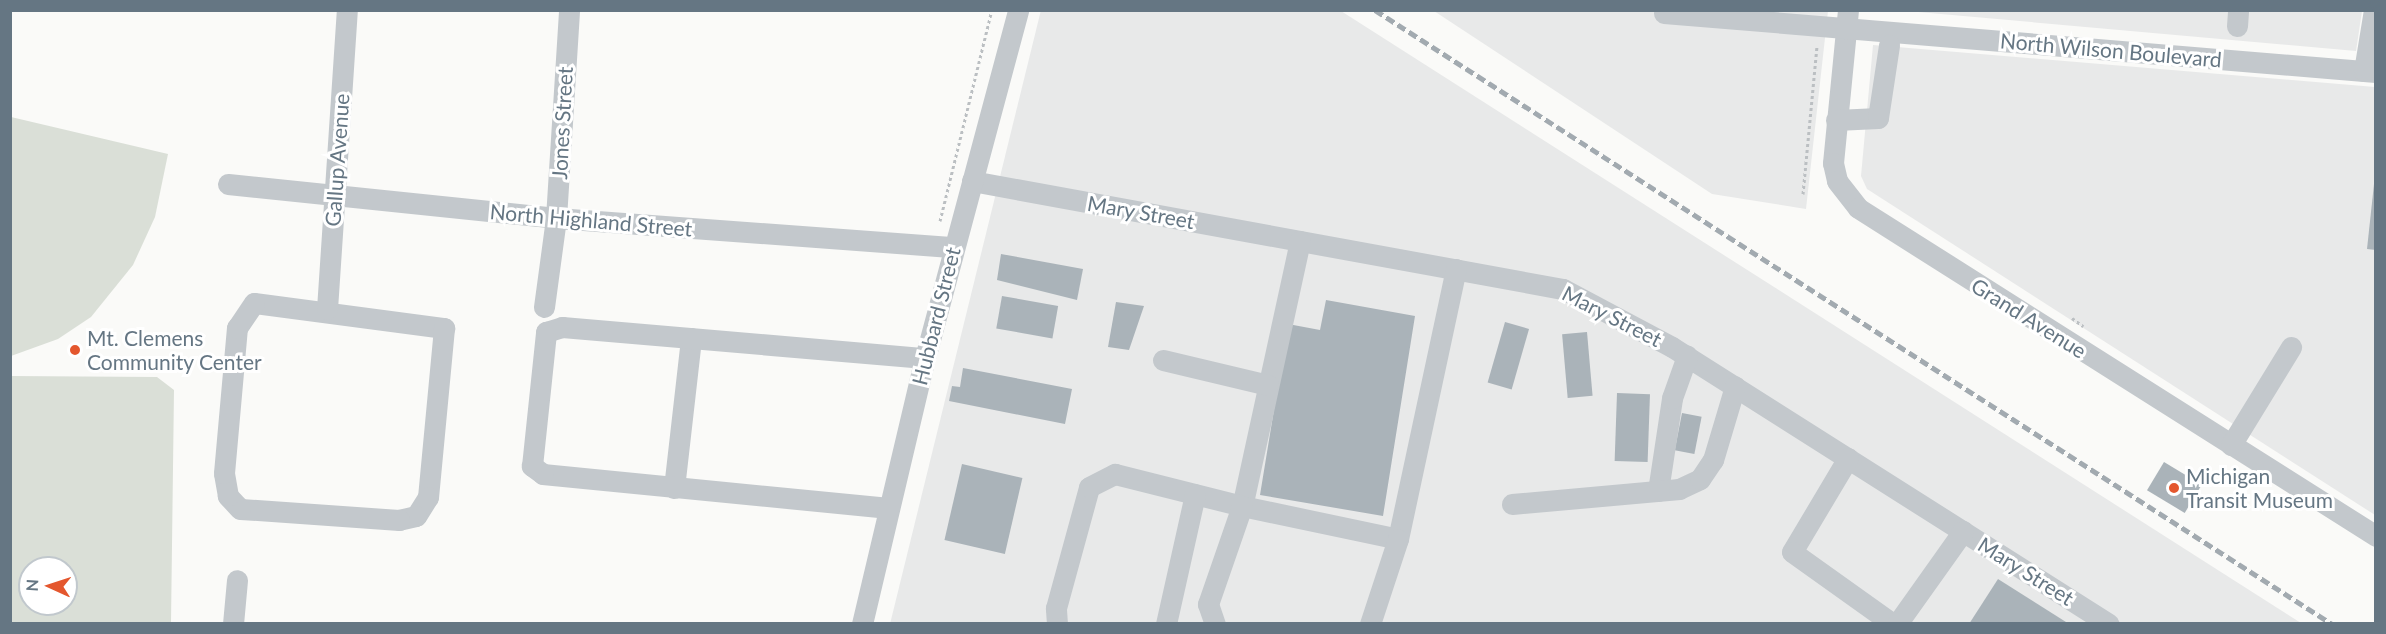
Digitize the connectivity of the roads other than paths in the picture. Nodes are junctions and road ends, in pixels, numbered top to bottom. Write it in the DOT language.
graph roads {
  1 [pos="347,10"];
  2 [pos="569,10"];
  3 [pos="1017,10"];
  4 [pos="2374,10"];
  5 [pos="1664,13"];
  6 [pos="1848,19"];
  7 [pos="1889,45"];
  8 [pos="2370,71"];
  9 [pos="1836,120"];
  10 [pos="972,181"];
  11 [pos="228,184"];
  12 [pos="335,196"];
  13 [pos="556,218"];
  14 [pos="1300,240"];
  15 [pos="954,247"];
  16 [pos="1456,269"];
  17 [pos="544,308"];
  18 [pos="327,309"];
  19 [pos="691,338"];
  20 [pos="2291,347"];
  21 [pos="1687,356"];
  22 [pos="925,358"];
  23 [pos="1163,360"];
  24 [pos="1268,386"];
  25 [pos="1734,386"];
  26 [pos="2231,445"];
  27 [pos="1848,458"];
  28 [pos="674,488"];
  29 [pos="1658,491"];
  30 [pos="1195,494"];
  31 [pos="1512,504"];
  32 [pos="1242,506"];
  33 [pos="889,508"];
  34 [pos="1963,531"];
  35 [pos="2376,536"];
  36 [pos="1398,539"];
  37 [pos="237,580"];
  38 [pos="233,624"];
  39 [pos="862,624"];
  40 [pos="1057,624"];
  41 [pos="1167,624"];
  42 [pos="1215,624"];
  43 [pos="1370,624"];
  44 [pos="1895,624"];
  45 [pos="2109,624"];
  1 -- 12 [label="street, Gallup Avenue"];
  2 -- 13 [label="street, Jones Street"];
  3 -- 10 [label="street, Hubbard Street"];
  4 -- 8 [label="street"];
  5 -- 6 [label="street, North Wilson Boulevard"];
  6 -- 8 [label="street, North Wilson Boulevard"];
  6 -- 9 [label="street, Grand Avenue"];
  7 -- 9 [label="street"];
  9 -- 26 [label="street, Grand Avenue"];
  10 -- 14 [label="street, Mary Street"];
  10 -- 15 [label="street, Hubbard Street"];
  11 -- 12 [label="street, North Highland Street"];
  12 -- 13 [label="street, North Highland Street"];
  12 -- 18 [label="street, Gallup Avenue"];
  13 -- 15 [label="street, North Highland Street"];
  13 -- 17 [label="street, Jones Street"];
  14 -- 16 [label="street, Mary Street"];
  14 -- 24 [label="street"];
  15 -- 22 [label="street, Hubbard Street"];
  16 -- 21 [label="street, Mary Street"];
  16 -- 36 [label="street"];
  18 -- 18 [label="street"];
  19 -- 22 [label="street"];
  19 -- 28 [label="street"];
  19 -- 28 [label="street"];
  20 -- 26 [label="street"];
  21 -- 25 [label="street, Mary Street"];
  21 -- 29 [label="street"];
  22 -- 33 [label="street, Hubbard Street"];
  23 -- 24 [label="street"];
  24 -- 32 [label="street"];
  25 -- 27 [label="street, Mary Street"];
  25 -- 29 [label="street"];
  26 -- 35 [label="street, Grand Avenue"];
  27 -- 34 [label="street, Mary Street"];
  27 -- 44 [label="street"];
  28 -- 33 [label="street"];
  29 -- 31 [label="street"];
  30 -- 32 [label="street"];
  30 -- 40 [label="street"];
  30 -- 41 [label="street"];
  32 -- 36 [label="street"];
  32 -- 42 [label="street"];
  33 -- 39 [label="street, Hubbard Street"];
  34 -- 44 [label="street"];
  34 -- 45 [label="street, Mary Street"];
  36 -- 43 [label="street"];
  37 -- 38 [label="street"];
}
